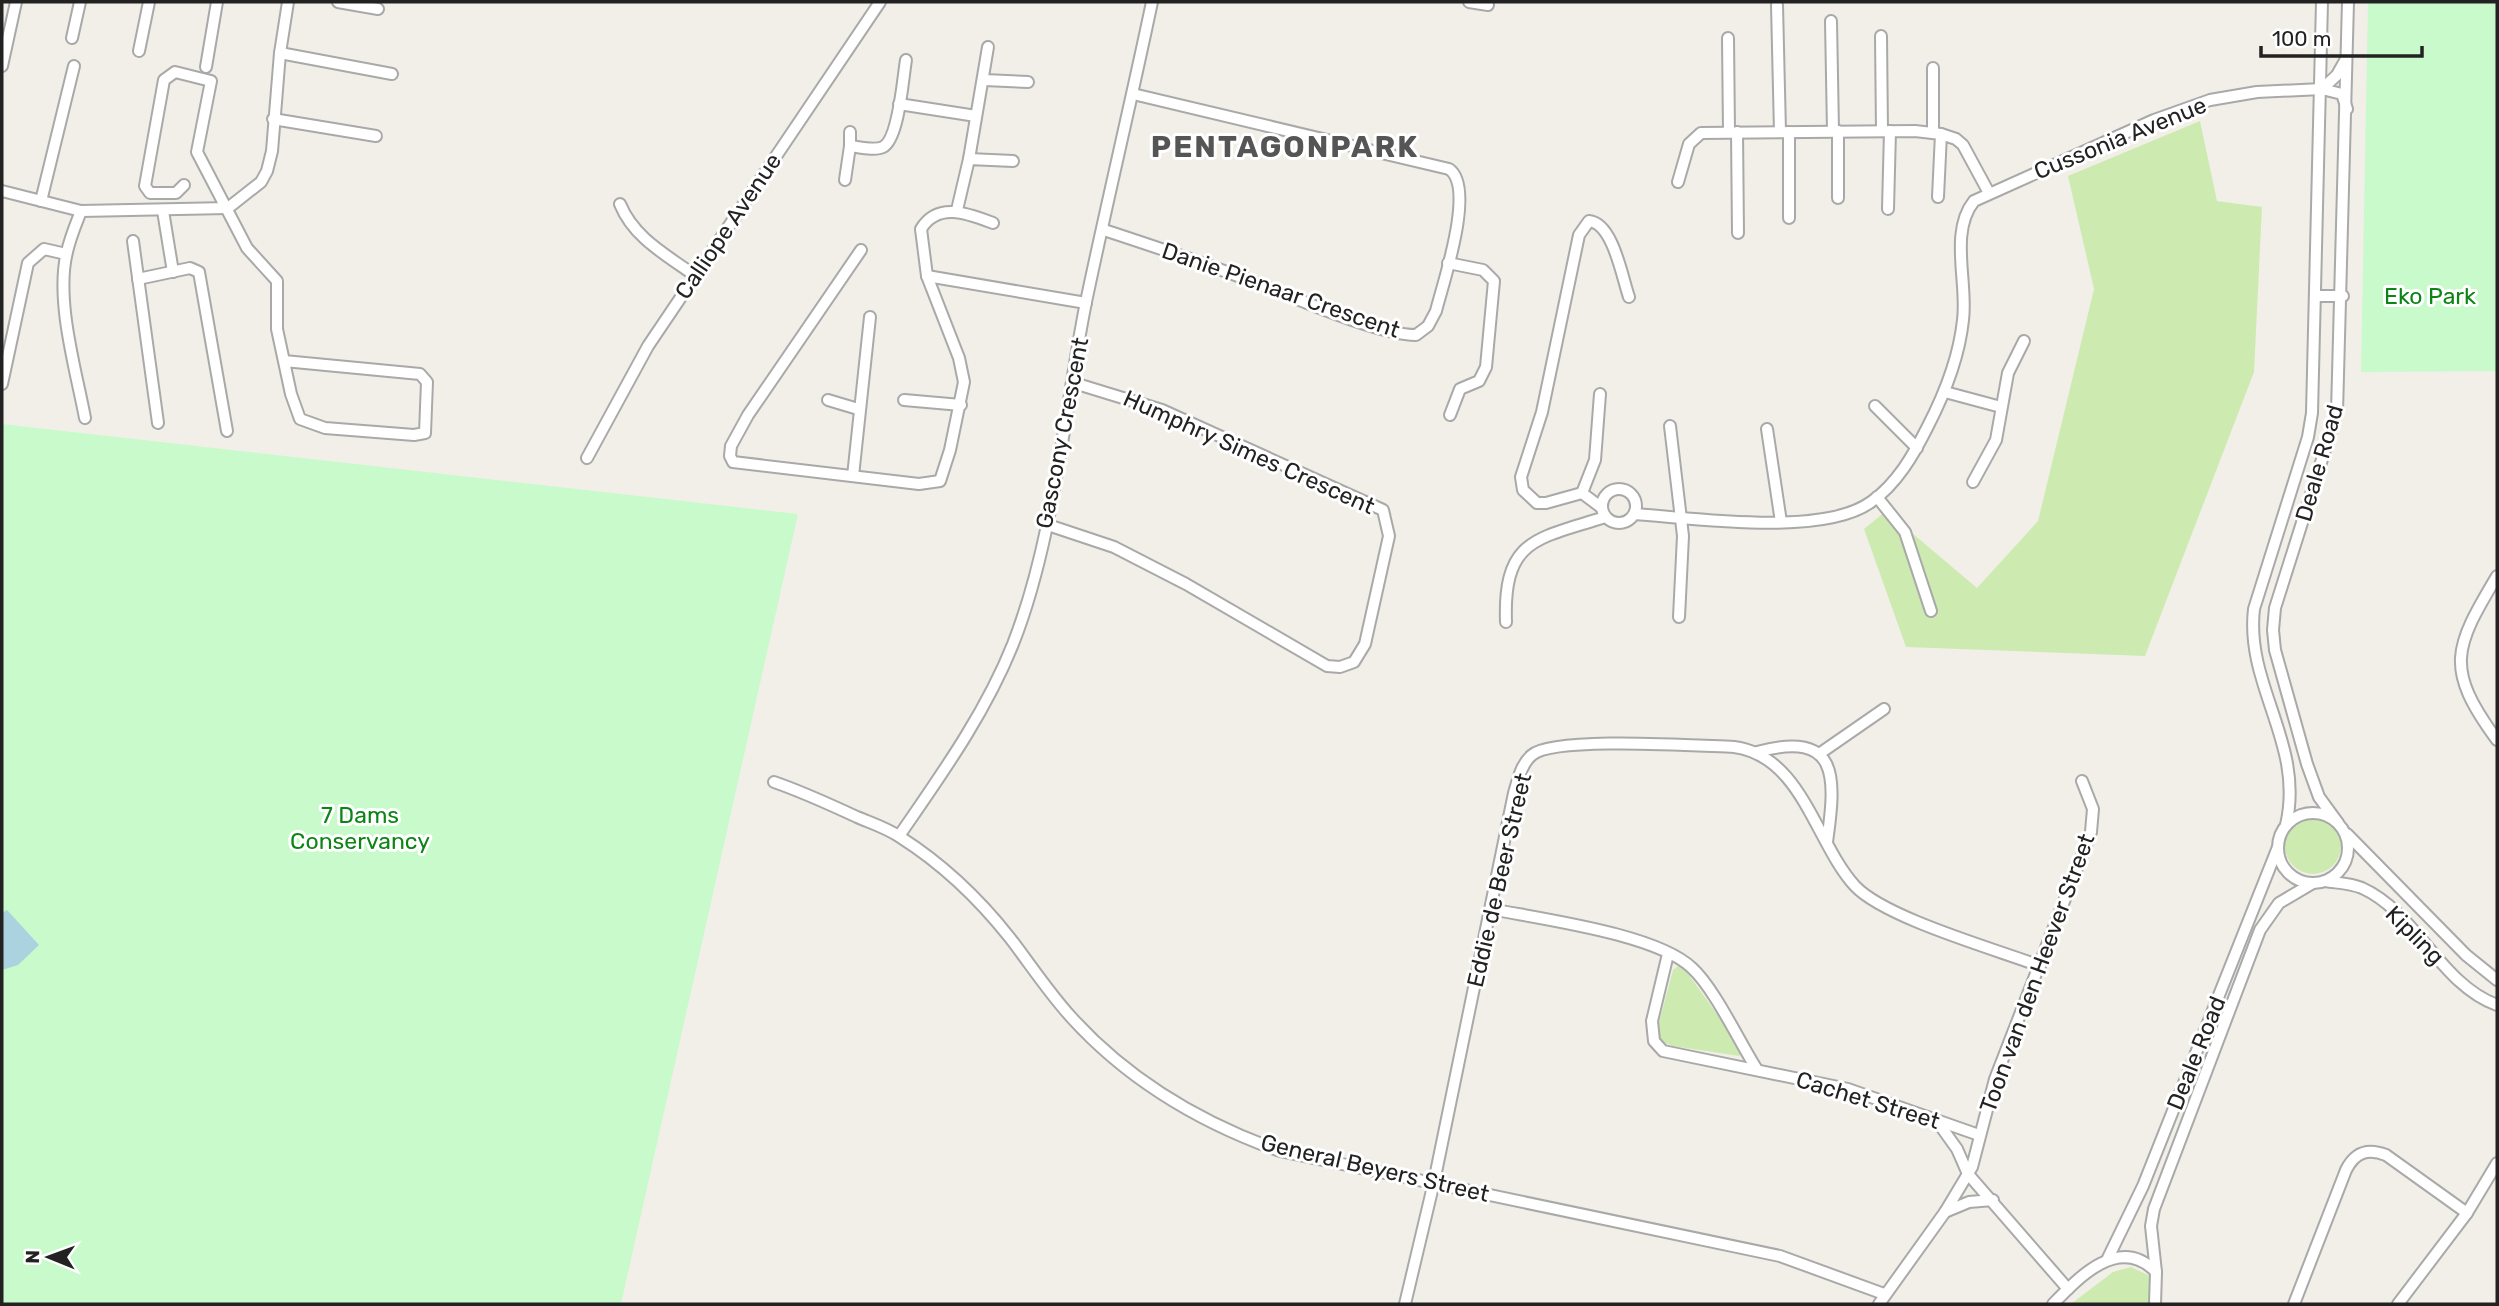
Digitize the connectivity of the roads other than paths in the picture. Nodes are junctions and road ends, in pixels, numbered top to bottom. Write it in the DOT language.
graph roads {
  1 [pos="16,2"];
  2 [pos="80,2"];
  3 [pos="149,2"];
  4 [pos="217,2"];
  5 [pos="288,2"];
  6 [pos="338,2"];
  7 [pos="880,2"];
  8 [pos="1152,2"];
  9 [pos="1469,2"];
  10 [pos="2322,2"];
  11 [pos="2348,2"];
  12 [pos="1488,5"];
  13 [pos="1777,5"];
  14 [pos="377,9"];
  15 [pos="1831,21"];
  16 [pos="1881,36"];
  17 [pos="72,38"];
  18 [pos="1728,38"];
  19 [pos="988,47"];
  20 [pos="139,51"];
  21 [pos="280,53"];
  22 [pos="2348,55"];
  23 [pos="905,60"];
  24 [pos="2,64"];
  25 [pos="74,66"];
  26 [pos="206,67"];
  27 [pos="1933,68"];
  28 [pos="392,74"];
  29 [pos="984,80"];
  30 [pos="1028,82"];
  31 [pos="2322,89"];
  32 [pos="1133,94"];
  33 [pos="899,104"];
  34 [pos="2347,109"];
  35 [pos="976,116"];
  36 [pos="273,119"];
  37 [pos="1836,131"];
  38 [pos="1886,131"];
  39 [pos="850,132"];
  40 [pos="1733,132"];
  41 [pos="1784,132"];
  42 [pos="1937,133"];
  43 [pos="376,136"];
  44 [pos="850,146"];
  45 [pos="969,159"];
  46 [pos="1013,161"];
  47 [pos="845,180"];
  48 [pos="1678,182"];
  49 [pos="184,185"];
  50 [pos="2,191"];
  51 [pos="1989,193"];
  52 [pos="1938,197"];
  53 [pos="1838,198"];
  54 [pos="41,201"];
  55 [pos="620,204"];
  56 [pos="228,208"];
  57 [pos="1888,209"];
  58 [pos="957,210"];
  59 [pos="81,211"];
  60 [pos="163,211"];
  61 [pos="1789,218"];
  62 [pos="993,222"];
  63 [pos="1104,230"];
  64 [pos="1738,233"];
  65 [pos="133,241"];
  66 [pos="861,250"];
  67 [pos="66,254"];
  68 [pos="1448,263"];
  69 [pos="173,272"];
  70 [pos="694,275"];
  71 [pos="927,276"];
  72 [pos="138,279"];
  73 [pos="2316,296"];
  74 [pos="2343,296"];
  75 [pos="1629,297"];
  76 [pos="1086,303"];
  77 [pos="870,317"];
  78 [pos="2024,341"];
  79 [pos="284,361"];
  80 [pos="1074,383"];
  81 [pos="2,384"];
  82 [pos="1945,392"];
  83 [pos="1600,394"];
  84 [pos="828,400"];
  85 [pos="904,400"];
  86 [pos="961,405"];
  87 [pos="1875,406"];
  88 [pos="2001,407"];
  89 [pos="858,410"];
  90 [pos="1450,415"];
  91 [pos="85,418"];
  92 [pos="158,423"];
  93 [pos="1670,426"];
  94 [pos="1767,429"];
  95 [pos="227,430"];
  96 [pos="1917,448"];
  97 [pos="587,458"];
  98 [pos="853,476"];
  99 [pos="1973,482"];
  100 [pos="1582,493"];
  101 [pos="1877,497"];
  102 [pos="1603,512"];
  103 [pos="1634,514"];
  104 [pos="1680,517"];
  105 [pos="1780,522"];
  106 [pos="1045,524"];
  107 [pos="2497,576"];
  108 [pos="1931,611"];
  109 [pos="1679,617"];
  110 [pos="1506,622"];
  111 [pos="1884,709"];
  112 [pos="2497,740"];
  113 [pos="1757,752"];
  114 [pos="1819,754"];
  115 [pos="2082,781"];
  116 [pos="774,782"];
  117 [pos="2286,825"];
  118 [pos="2341,827"];
  119 [pos="899,836"];
  120 [pos="1827,842"];
  121 [pos="2278,847"];
  122 [pos="2319,882"];
  123 [pos="1491,909"];
  124 [pos="1668,954"];
  125 [pos="2040,966"];
  126 [pos="2497,981"];
  127 [pos="2497,1004"];
  128 [pos="1756,1068"];
  129 [pos="1937,1121"];
  130 [pos="1979,1135"];
  131 [pos="2497,1163"];
  132 [pos="1968,1174"];
  133 [pos="1434,1182"];
  134 [pos="1993,1200"];
  135 [pos="1945,1212"];
  136 [pos="2467,1213"];
  137 [pos="2108,1258"];
  138 [pos="2156,1272"];
  139 [pos="2068,1289"];
  140 [pos="1882,1299"];
  141 [pos="1405,1304"];
  142 [pos="2053,1304"];
  143 [pos="2155,1304"];
  144 [pos="2294,1304"];
  145 [pos="2398,1304"];
  1 -- 24 [label="street"];
  2 -- 17 [label="street"];
  3 -- 20 [label="street"];
  4 -- 26 [label="street"];
  5 -- 21 [label="street"];
  6 -- 14 [label="street"];
  7 -- 70 [label="street, Calliope Avenue"];
  8 -- 32 [label="street, Gascony Crescent"];
  9 -- 12 [label="street"];
  10 -- 31 [label="street, Deale Road"];
  11 -- 22 [label="street, Deale Road"];
  13 -- 41 [label="street"];
  15 -- 37 [label="street"];
  16 -- 38 [label="street"];
  18 -- 40 [label="street"];
  19 -- 29 [label="street"];
  21 -- 28 [label="street"];
  21 -- 36 [label="street"];
  22 -- 31 [label="street"];
  22 -- 34 [label="street, Deale Road"];
  23 -- 33 [label="street"];
  25 -- 54 [label="street"];
  27 -- 42 [label="street"];
  29 -- 30 [label="street"];
  29 -- 35 [label="street"];
  31 -- 34 [label="street"];
  31 -- 51 [label="street, Cussonia Avenue"];
  31 -- 73 [label="street, Deale Road"];
  32 -- 63 [label="street, Gascony Crescent"];
  32 -- 68 [label="street, Danie Pienaar Crescent"];
  33 -- 35 [label="street"];
  33 -- 44 [label="street"];
  34 -- 74 [label="street, Deale Road"];
  35 -- 45 [label="street"];
  36 -- 43 [label="street"];
  36 -- 56 [label="street"];
  37 -- 38 [label="street"];
  37 -- 41 [label="street"];
  37 -- 53 [label="street"];
  38 -- 42 [label="street"];
  38 -- 57 [label="street"];
  39 -- 44 [label="street"];
  40 -- 41 [label="street"];
  40 -- 48 [label="street"];
  40 -- 64 [label="street"];
  41 -- 61 [label="street"];
  42 -- 51 [label="street"];
  42 -- 52 [label="street"];
  44 -- 47 [label="street"];
  45 -- 46 [label="street"];
  45 -- 58 [label="street"];
  49 -- 56 [label="street"];
  50 -- 54 [label="street"];
  51 -- 82 [label="street, Cussonia Avenue"];
  54 -- 59 [label="street"];
  55 -- 70 [label="street"];
  56 -- 60 [label="street"];
  56 -- 79 [label="street"];
  58 -- 62 [label="street"];
  58 -- 71 [label="street"];
  59 -- 60 [label="street"];
  59 -- 67 [label="street"];
  60 -- 69 [label="street"];
  63 -- 68 [label="street, Danie Pienaar Crescent"];
  63 -- 76 [label="street, Gascony Crescent"];
  65 -- 72 [label="street"];
  66 -- 98 [label="street"];
  67 -- 81 [label="street"];
  67 -- 91 [label="street"];
  68 -- 90 [label="street"];
  69 -- 72 [label="street"];
  69 -- 95 [label="street"];
  70 -- 97 [label="street, Calliope Avenue"];
  71 -- 76 [label="street"];
  71 -- 86 [label="street"];
  72 -- 92 [label="street"];
  73 -- 74 [label="street"];
  73 -- 117 [label="street, Deale Road"];
  74 -- 118 [label="street, Deale Road"];
  75 -- 100 [label="street"];
  76 -- 80 [label="street, Gascony Crescent"];
  77 -- 89 [label="street"];
  78 -- 88 [label="street"];
  79 -- 79 [label="street"];
  80 -- 106 [label="street, Gascony Crescent"];
  80 -- 106 [label="street, Humphry Simes Crescent"];
  82 -- 88 [label="street"];
  82 -- 96 [label="street"];
  83 -- 100 [label="street"];
  84 -- 89 [label="street"];
  85 -- 86 [label="street"];
  86 -- 98 [label="street"];
  87 -- 96 [label="street"];
  88 -- 99 [label="street"];
  89 -- 98 [label="street"];
  93 -- 104 [label="street"];
  94 -- 105 [label="street"];
  96 -- 101 [label="street"];
  100 -- 102 [label="street"];
  101 -- 105 [label="street"];
  101 -- 108 [label="street"];
  102 -- 103 [label="street"];
  102 -- 103 [label="street"];
  102 -- 110 [label="street"];
  103 -- 104 [label="street"];
  104 -- 105 [label="street"];
  104 -- 109 [label="street"];
  106 -- 119 [label="street, Gascony Crescent"];
  107 -- 112 [label="street"];
  111 -- 114 [label="street"];
  113 -- 114 [label="street"];
  113 -- 120 [label="street"];
  113 -- 123 [label="street, Eddie de Beer Street"];
  114 -- 120 [label="street"];
  115 -- 125 [label="street, Toon van den Heever Street"];
  116 -- 119 [label="street, General Beyers Street"];
  117 -- 118 [label="street"];
  117 -- 121 [label="street"];
  118 -- 122 [label="street"];
  118 -- 126 [label="street, Kipling"];
  119 -- 133 [label="street, General Beyers Street"];
  120 -- 125 [label="street"];
  121 -- 122 [label="street"];
  121 -- 137 [label="street, Deale Road"];
  122 -- 127 [label="street, Kipling"];
  122 -- 138 [label="street, Deale Road"];
  123 -- 124 [label="street"];
  123 -- 133 [label="street, Eddie de Beer Street"];
  124 -- 128 [label="street"];
  124 -- 128 [label="street, Cachet Street"];
  125 -- 130 [label="street, Toon van den Heever Street"];
  128 -- 129 [label="street, Cachet Street"];
  129 -- 130 [label="street, Cachet Street"];
  129 -- 132 [label="street"];
  130 -- 132 [label="street, Toon van den Heever Street"];
  131 -- 136 [label="street"];
  132 -- 134 [label="street"];
  132 -- 135 [label="street, Toon van den Heever Street"];
  133 -- 140 [label="street, General Beyers Street"];
  133 -- 141 [label="street, Eddie de Beer Street"];
  134 -- 135 [label="street"];
  134 -- 139 [label="street"];
  135 -- 140 [label="street, Toon van den Heever Street"];
  136 -- 144 [label="street"];
  136 -- 145 [label="street"];
  137 -- 138 [label="street"];
  137 -- 139 [label="street, Deale Road"];
  138 -- 143 [label="street, Deale Road"];
  139 -- 142 [label="street, Deale Road"];
}
